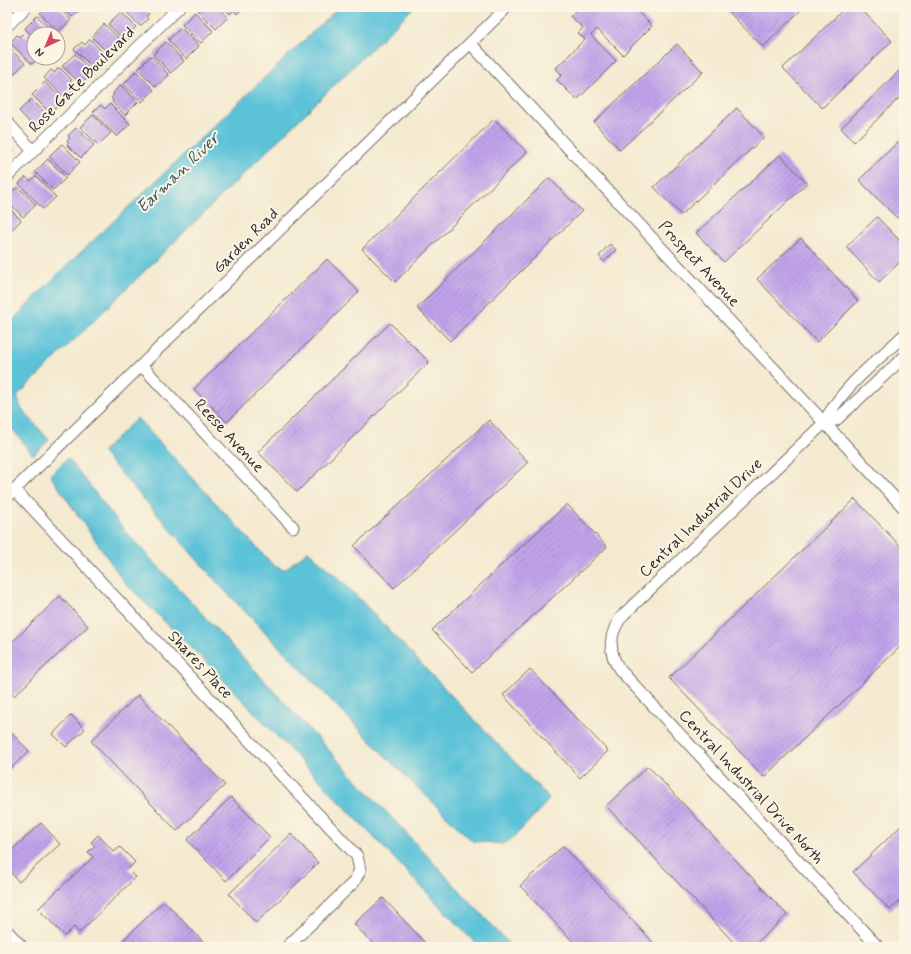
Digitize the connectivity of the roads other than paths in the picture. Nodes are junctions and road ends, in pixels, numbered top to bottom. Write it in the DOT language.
graph roads {
  1 [pos="26,7"];
  2 [pos="179,7"];
  3 [pos="507,7"];
  4 [pos="7,26"];
  5 [pos="470,43"];
  6 [pos="7,122"];
  7 [pos="34,150"];
  8 [pos="7,176"];
  9 [pos="904,336"];
  10 [pos="904,356"];
  11 [pos="142,366"];
  12 [pos="824,423"];
  13 [pos="11,494"];
  14 [pos="904,508"];
  15 [pos="293,527"];
  16 [pos="611,643"];
  17 [pos="7,931"];
  18 [pos="22,947"];
  19 [pos="287,947"];
  20 [pos="878,947"];
  1 -- 4 [label="street"];
  2 -- 7 [label="street, Rose Gate Boulevard"];
  3 -- 5 [label="street, Garden Road"];
  5 -- 11 [label="street, Garden Road"];
  5 -- 12 [label="street, Prospect Avenue"];
  6 -- 7 [label="street"];
  7 -- 8 [label="street, Rose Gate Boulevard"];
  9 -- 12 [label="street, Central Industrial Drive"];
  10 -- 12 [label="street, Central Industrial Drive"];
  11 -- 13 [label="street, Garden Road"];
  11 -- 15 [label="street, Reese Avenue"];
  12 -- 14 [label="street, Prospect Avenue"];
  12 -- 16 [label="street, Central Industrial Drive"];
  13 -- 19 [label="street, Shares Place"];
  16 -- 20 [label="street, Central Industrial Drive North"];
  17 -- 18 [label="street"];
}
